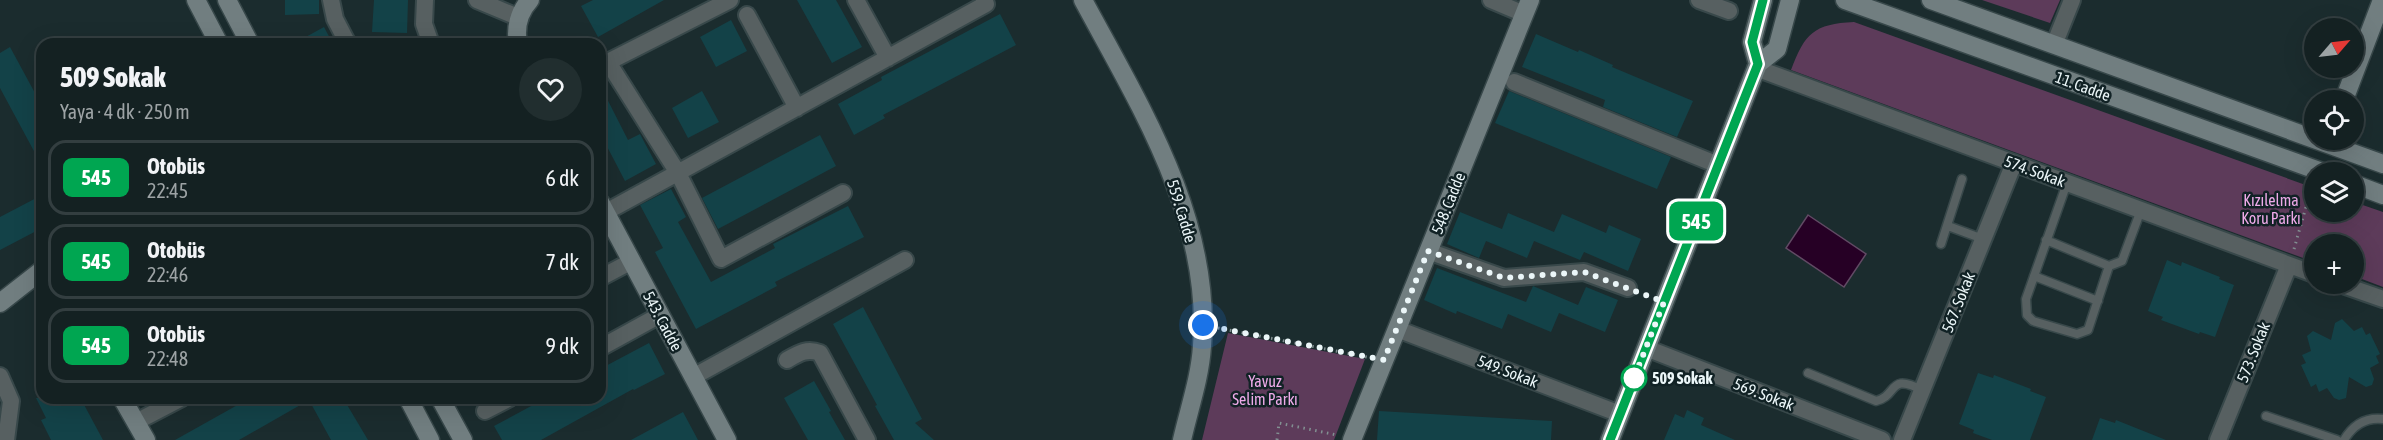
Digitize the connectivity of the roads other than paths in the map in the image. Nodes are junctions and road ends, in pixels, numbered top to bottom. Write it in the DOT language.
graph roads {
  1 [pos="196,0"];
  2 [pos="227,0"];
  3 [pos="332,0"];
  4 [pos="425,0"];
  5 [pos="477,0"];
  6 [pos="530,0"];
  7 [pos="730,0"];
  8 [pos="856,0"];
  9 [pos="984,0"];
  10 [pos="1083,0"];
  11 [pos="1491,0"];
  12 [pos="1699,0"];
  13 [pos="1763,0"];
  14 [pos="1790,0"];
  15 [pos="1845,0"];
  16 [pos="1930,0"];
  17 [pos="2072,0"];
  18 [pos="2382,0"];
  19 [pos="1527,7"];
  20 [pos="1729,11"];
  21 [pos="747,15"];
  22 [pos="519,18"];
  23 [pos="216,38"];
  24 [pos="247,38"];
  25 [pos="345,38"];
  26 [pos="429,38"];
  27 [pos="517,38"];
  28 [pos="2054,45"];
  29 [pos="888,58"];
  30 [pos="1757,66"];
  31 [pos="1514,82"];
  32 [pos="2348,90"];
  33 [pos="797,108"];
  34 [pos="2304,134"];
  35 [pos="2347,150"];
  36 [pos="2014,163"];
  37 [pos="1718,165"];
  38 [pos="2383,165"];
  39 [pos="2304,166"];
  40 [pos="678,173"];
  41 [pos="1962,179"];
  42 [pos="2067,183"];
  43 [pos="2364,188"];
  44 [pos="843,193"];
  45 [pos="2383,195"];
  46 [pos="606,206"];
  47 [pos="2141,210"];
  48 [pos="606,213"];
  49 [pos="1948,225"];
  50 [pos="1983,239"];
  51 [pos="2046,240"];
  52 [pos="1941,244"];
  53 [pos="1428,251"];
  54 [pos="905,260"];
  55 [pos="632,261"];
  56 [pos="2289,265"];
  57 [pos="2109,266"];
  58 [pos="2304,270"];
  59 [pos="36,275"];
  60 [pos="606,275"];
  61 [pos="2034,276"];
  62 [pos="1628,288"];
  63 [pos="2364,292"];
  64 [pos="2383,299"];
  65 [pos="2098,300"];
  66 [pos="0,303"];
  67 [pos="660,315"];
  68 [pos="1397,329"];
  69 [pos="606,345"];
  70 [pos="1646,348"];
  71 [pos="787,360"];
  72 [pos="1808,373"];
  73 [pos="0,376"];
  74 [pos="693,377"];
  75 [pos="1922,390"];
  76 [pos="126,404"];
  77 [pos="170,404"];
  78 [pos="411,404"];
  79 [pos="443,404"];
  80 [pos="498,404"];
  81 [pos="485,411"];
  82 [pos="1620,414"];
  83 [pos="2266,416"];
  84 [pos="2383,419"];
  85 [pos="136,422"];
  86 [pos="1352,439"];
  87 [pos="6,440"];
  88 [pos="146,440"];
  89 [pos="430,440"];
  90 [pos="463,440"];
  91 [pos="727,440"];
  92 [pos="867,440"];
  93 [pos="1182,440"];
  94 [pos="1610,440"];
  95 [pos="1882,440"];
  96 [pos="1902,440"];
  97 [pos="2218,440"];
  98 [pos="2337,440"];
  99 [pos="2344,440"];
  1 -- 23 [label="main road"];
  2 -- 24 [label="main road"];
  3 -- 25 [label="street"];
  4 -- 26 [label="street"];
  5 -- 22 [label="street"];
  6 -- 22 [label="main road"];
  7 -- 40 [label="street"];
  8 -- 29 [label="street"];
  9 -- 29 [label="street"];
  10 -- 93 [label="main road, 559. Cadde"];
  11 -- 19 [label="street"];
  12 -- 20 [label="street"];
  13 -- 30 [label="main road"];
  14 -- 30 [label="main road"];
  15 -- 39 [label="main road, 11. Cadde"];
  16 -- 28 [label="main road, 11. Cadde"];
  17 -- 28 [label="street"];
  18 -- 32 [label="main road"];
  19 -- 53 [label="main road, 548. Cadde"];
  21 -- 33 [label="street"];
  22 -- 27 [label="main road"];
  28 -- 34 [label="main road, 11. Cadde"];
  29 -- 33 [label="street"];
  30 -- 36 [label="street, 574. Sokak"];
  30 -- 37 [label="main road"];
  31 -- 37 [label="street"];
  33 -- 40 [label="street"];
  35 -- 38 [label="main road, 11. Cadde"];
  36 -- 42 [label="street, 574. Sokak"];
  36 -- 50 [label="street, 567. Sokak"];
  37 -- 70 [label="main road"];
  40 -- 44 [label="street"];
  40 -- 46 [label="street"];
  41 -- 49 [label="lane"];
  42 -- 47 [label="street, 574. Sokak"];
  42 -- 51 [label="lane"];
  43 -- 45 [label="main road"];
  47 -- 56 [label="street, 574. Sokak"];
  47 -- 57 [label="lane"];
  48 -- 55 [label="main road, 543. Cadde"];
  49 -- 50 [label="lane"];
  49 -- 52 [label="lane"];
  50 -- 75 [label="street, 567. Sokak"];
  51 -- 57 [label="lane"];
  51 -- 61 [label="lane"];
  53 -- 62 [label="street"];
  53 -- 68 [label="main road, 548. Cadde"];
  54 -- 74 [label="street"];
  55 -- 60 [label="street"];
  55 -- 67 [label="main road, 543. Cadde"];
  56 -- 58 [label="street, 574. Sokak"];
  56 -- 97 [label="street, 573. Sokak"];
  57 -- 65 [label="lane"];
  59 -- 66 [label="main road"];
  61 -- 65 [label="lane"];
  61 -- 65 [label="lane"];
  63 -- 64 [label="street"];
  67 -- 69 [label="street"];
  67 -- 74 [label="main road, 543. Cadde"];
  68 -- 82 [label="street, 549. Sokak"];
  68 -- 86 [label="main road, 548. Cadde"];
  70 -- 82 [label="main road"];
  70 -- 95 [label="street, 569. Sokak"];
  71 -- 92 [label="street"];
  72 -- 75 [label="lane"];
  73 -- 87 [label="street"];
  74 -- 91 [label="main road, 543. Cadde"];
  75 -- 96 [label="street, 567. Sokak"];
  76 -- 85 [label="main road"];
  77 -- 85 [label="street"];
  78 -- 89 [label="main road"];
  79 -- 90 [label="main road"];
  80 -- 81 [label="street"];
  82 -- 94 [label="main road"];
  83 -- 98 [label="lane"];
  84 -- 99 [label="lane"];
  85 -- 88 [label="main road"];
}
